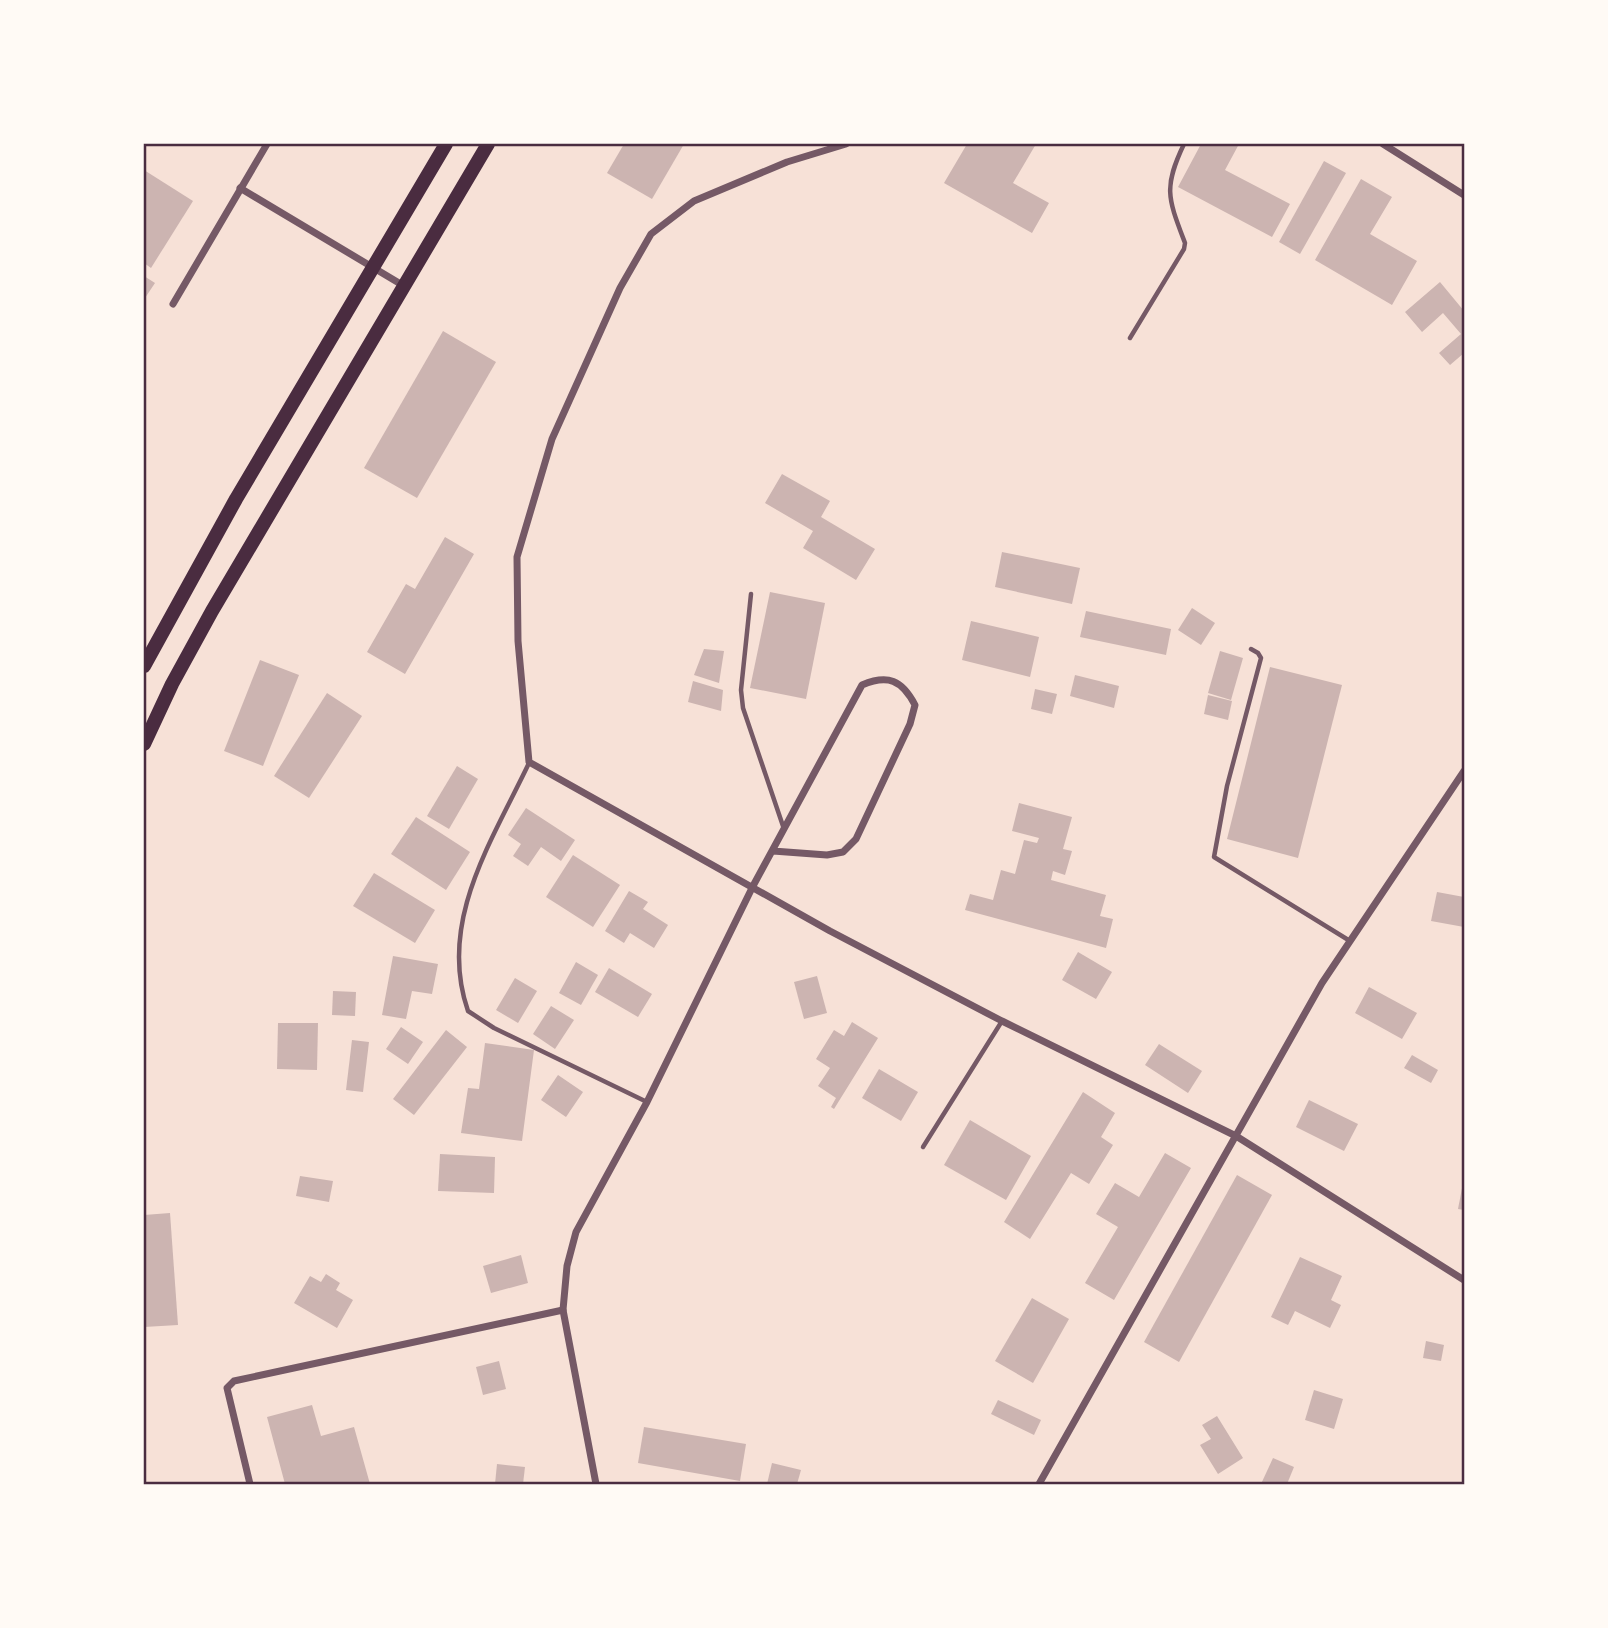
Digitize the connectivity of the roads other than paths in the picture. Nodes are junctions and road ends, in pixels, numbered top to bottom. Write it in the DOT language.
graph roads {
  1 [pos="267,144"];
  2 [pos="446,144"];
  3 [pos="488,144"];
  4 [pos="846,144"];
  5 [pos="1184,144"];
  6 [pos="1383,144"];
  7 [pos="240,188"];
  8 [pos="1465,195"];
  9 [pos="372,267"];
  10 [pos="404,286"];
  11 [pos="173,304"];
  12 [pos="1130,338"];
  13 [pos="751,594"];
  14 [pos="1251,649"];
  15 [pos="144,666"];
  16 [pos="144,744"];
  17 [pos="529,762"];
  18 [pos="1465,771"];
  19 [pos="784,830"];
  20 [pos="773,851"];
  21 [pos="753,886"];
  22 [pos="1350,941"];
  23 [pos="1002,1021"];
  24 [pos="647,1102"];
  25 [pos="1236,1136"];
  26 [pos="923,1147"];
  27 [pos="1465,1280"];
  28 [pos="563,1310"];
  29 [pos="250,1485"];
  30 [pos="596,1485"];
  31 [pos="1039,1485"];
  1 -- 7 [label="street"];
  2 -- 9 [label="main road"];
  3 -- 10 [label="main road"];
  4 -- 17 [label="street"];
  5 -- 12 [label="lane"];
  6 -- 8 [label="street"];
  7 -- 9 [label="street"];
  7 -- 11 [label="street"];
  9 -- 10 [label="street"];
  9 -- 15 [label="main road"];
  10 -- 16 [label="main road"];
  13 -- 19 [label="lane"];
  14 -- 22 [label="lane"];
  17 -- 21 [label="street"];
  17 -- 24 [label="lane"];
  18 -- 22 [label="street"];
  19 -- 20 [label="street"];
  19 -- 20 [label="street"];
  20 -- 21 [label="street"];
  21 -- 23 [label="street"];
  21 -- 24 [label="street"];
  22 -- 25 [label="street"];
  23 -- 25 [label="street"];
  23 -- 26 [label="lane"];
  24 -- 28 [label="street"];
  25 -- 27 [label="street"];
  25 -- 31 [label="street"];
  28 -- 29 [label="street"];
  28 -- 30 [label="street"];
}
